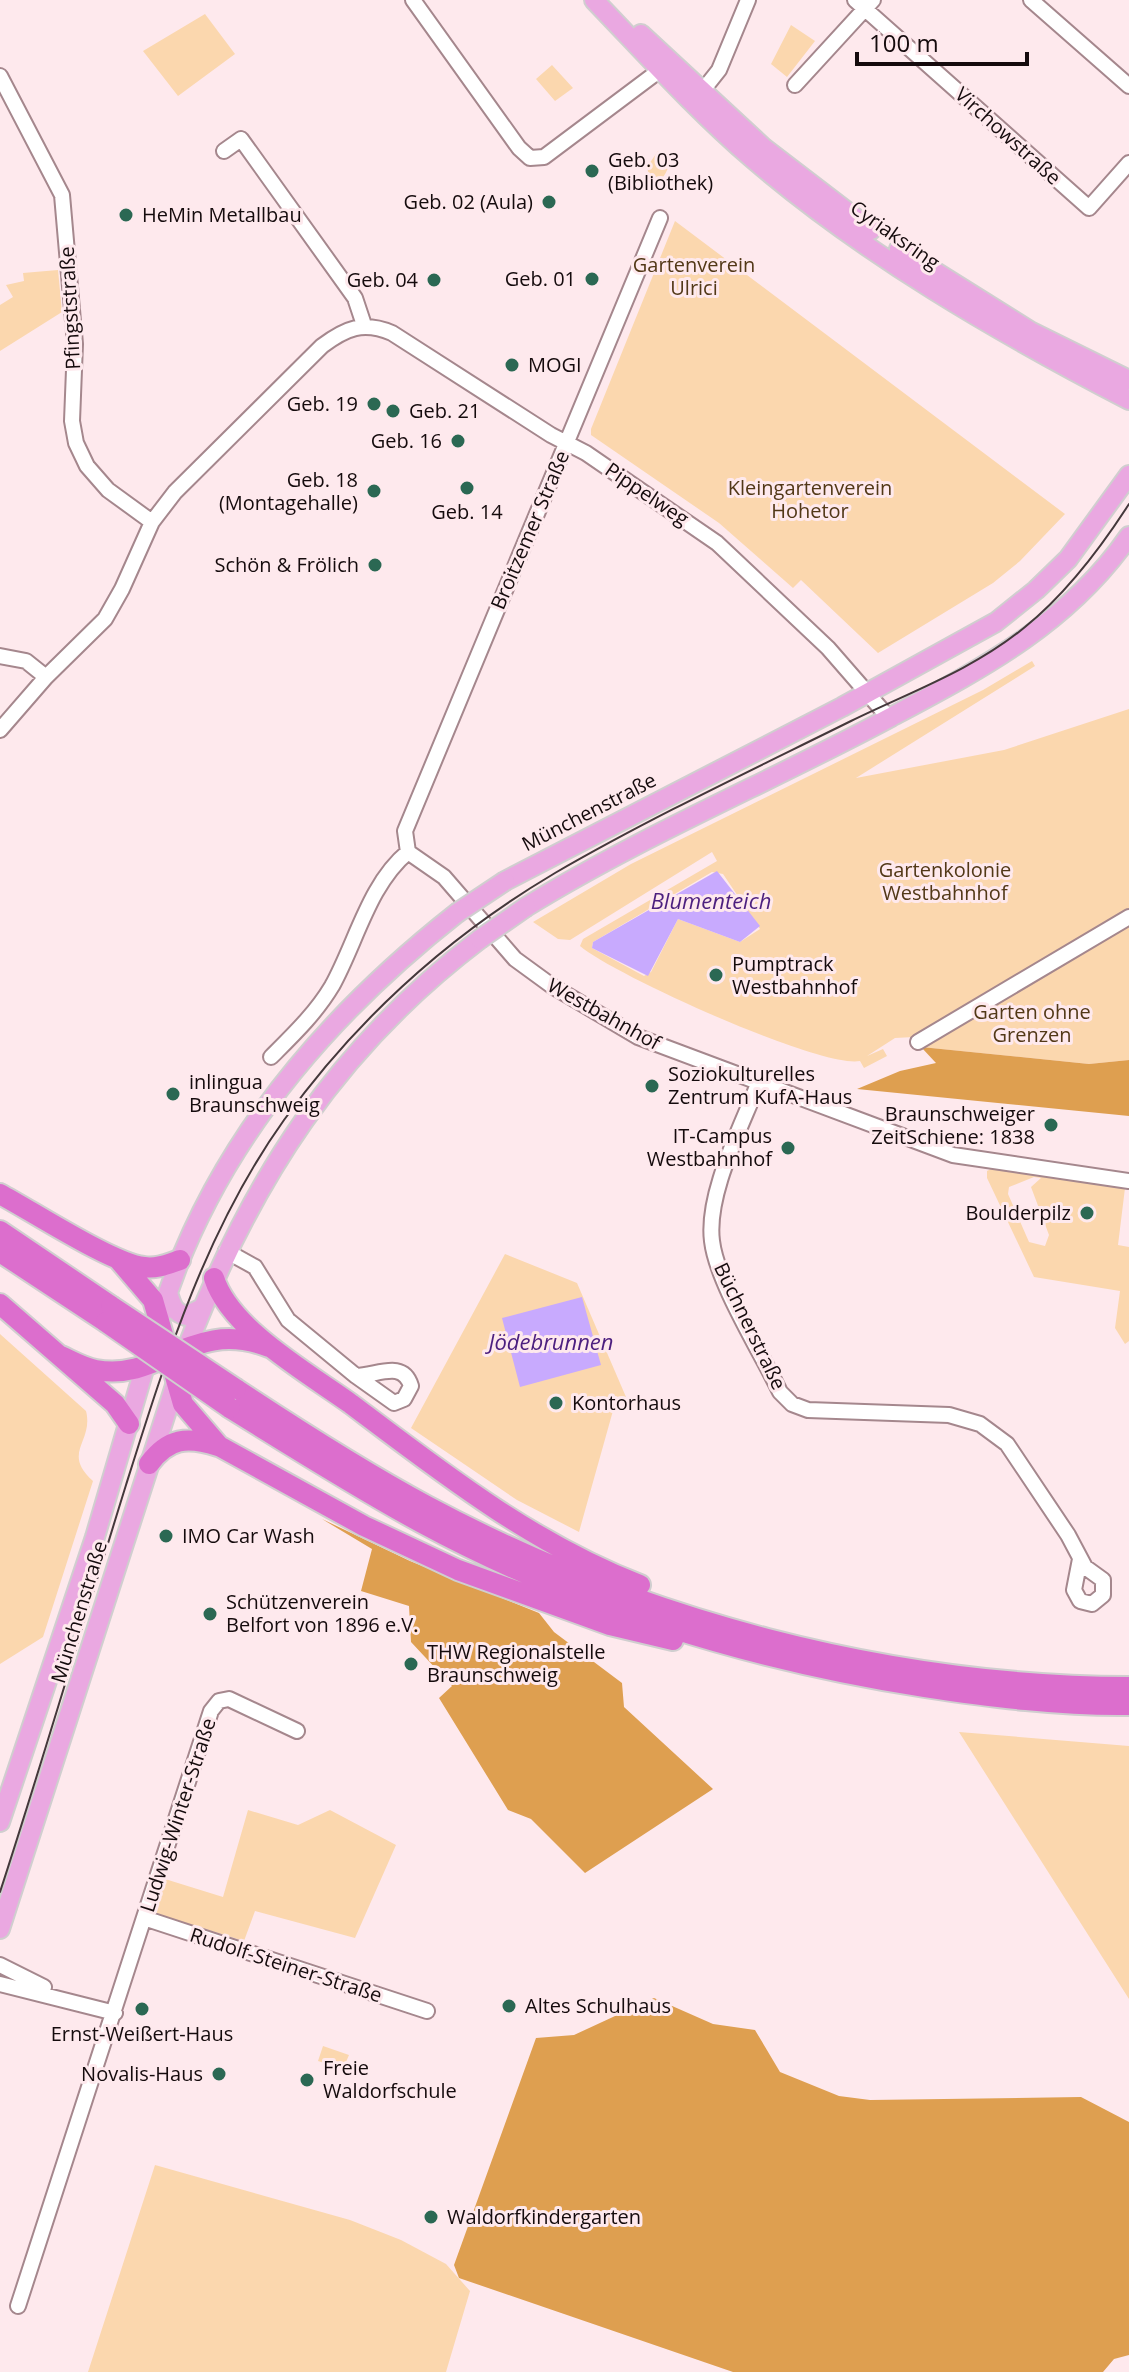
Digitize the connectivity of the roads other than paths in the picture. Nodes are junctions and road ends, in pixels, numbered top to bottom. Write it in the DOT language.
graph roads {
  1 [pos="413,0"];
  2 [pos="594,0"];
  3 [pos="608,0"];
  4 [pos="748,0"];
  5 [pos="1031,0"];
  6 [pos="864,3"];
  7 [pos="666,66"];
  8 [pos="0,76"];
  9 [pos="795,85"];
  10 [pos="1129,86"];
  11 [pos="698,97"];
  12 [pos="224,151"];
  13 [pos="1129,163"];
  14 [pos="660,218"];
  15 [pos="364,325"];
  16 [pos="1129,380"];
  17 [pos="1129,400"];
  18 [pos="566,444"];
  19 [pos="1129,475"];
  20 [pos="152,522"];
  21 [pos="1129,536"];
  22 [pos="0,656"];
  23 [pos="46,677"];
  24 [pos="869,692"];
  25 [pos="889,718"];
  26 [pos="0,730"];
  27 [pos="406,848"];
  28 [pos="1129,917"];
  29 [pos="918,1042"];
  30 [pos="271,1057"];
  31 [pos="758,1084"];
  32 [pos="1129,1181"];
  33 [pos="0,1194"];
  34 [pos="0,1231"];
  35 [pos="226,1251"];
  36 [pos="0,1252"];
  37 [pos="118,1259"];
  38 [pos="180,1260"];
  39 [pos="214,1278"];
  40 [pos="168,1293"];
  41 [pos="0,1304"];
  42 [pos="202,1308"];
  43 [pos="109,1314"];
  44 [pos="160,1316"];
  45 [pos="188,1345"];
  46 [pos="277,1350"];
  47 [pos="61,1356"];
  48 [pos="167,1356"];
  49 [pos="146,1364"];
  50 [pos="356,1376"];
  51 [pos="175,1386"];
  52 [pos="129,1424"];
  53 [pos="219,1446"];
  54 [pos="149,1464"];
  55 [pos="1080,1559"];
  56 [pos="778,1650"];
  57 [pos="1129,1687"];
  58 [pos="1129,1705"];
  59 [pos="297,1731"];
  60 [pos="0,1822"];
  61 [pos="144,1918"];
  62 [pos="0,1929"];
  63 [pos="0,1965"];
  64 [pos="0,1984"];
  65 [pos="65,1999"];
  66 [pos="427,2011"];
  67 [pos="115,2013"];
  68 [pos="18,2306"];
  1 -- 7 [label="street"];
  2 -- 7 [label="main road"];
  3 -- 7 [label="main road"];
  4 -- 11 [label="street"];
  5 -- 10 [label="street"];
  6 -- 9 [label="street"];
  6 -- 13 [label="street, Virchowstraße"];
  7 -- 11 [label="main road, Cyriaksring"];
  8 -- 20 [label="street, Pfingststraße"];
  11 -- 16 [label="main road, Cyriaksring"];
  11 -- 17 [label="main road, Cyriaksring"];
  12 -- 15 [label="street"];
  14 -- 18 [label="street, Broitzemer Straße"];
  15 -- 18 [label="street, Pippelweg"];
  15 -- 20 [label="street"];
  18 -- 24 [label="street, Pippelweg"];
  18 -- 27 [label="street, Broitzemer Straße"];
  19 -- 24 [label="main road, Münchenstraße"];
  20 -- 23 [label="street"];
  21 -- 25 [label="main road, Münchenstraße"];
  22 -- 23 [label="street"];
  23 -- 26 [label="street"];
  24 -- 25 [label="street, Pippelweg"];
  24 -- 38 [label="main road, Münchenstraße, bridge"];
  25 -- 35 [label="main road, Münchenstraße, bridge"];
  27 -- 30 [label="street, Broitzemer Straße"];
  27 -- 31 [label="street, Westbahnhof"];
  28 -- 29 [label="street"];
  31 -- 32 [label="street, Westbahnhof"];
  31 -- 55 [label="street, Büchnerstraße"];
  33 -- 37 [label="highway"];
  34 -- 43 [label="highway"];
  35 -- 39 [label="main road, Münchenstraße"];
  35 -- 50 [label="street"];
  36 -- 43 [label="highway"];
  37 -- 38 [label="highway"];
  37 -- 44 [label="highway"];
  38 -- 40 [label="main road, Münchenstraße"];
  39 -- 42 [label="main road, Münchenstraße"];
  39 -- 46 [label="highway"];
  40 -- 42 [label="main road"];
  40 -- 44 [label="main road, Münchenstraße"];
  41 -- 47 [label="highway"];
  42 -- 45 [label="main road, Münchenstraße"];
  43 -- 56 [label="highway, bridge"];
  44 -- 48 [label="highway"];
  44 -- 49 [label="main road, Münchenstraße"];
  45 -- 46 [label="highway"];
  45 -- 48 [label="highway"];
  45 -- 51 [label="main road, Münchenstraße"];
  46 -- 56 [label="highway"];
  47 -- 49 [label="highway"];
  47 -- 52 [label="highway"];
  48 -- 49 [label="highway"];
  48 -- 51 [label="highway"];
  49 -- 52 [label="main road, Münchenstraße"];
  51 -- 53 [label="highway"];
  51 -- 54 [label="main road, Münchenstraße"];
  52 -- 60 [label="main road, Münchenstraße"];
  53 -- 54 [label="highway"];
  53 -- 56 [label="highway"];
  54 -- 62 [label="main road, Münchenstraße"];
  56 -- 57 [label="highway"];
  56 -- 58 [label="highway"];
  59 -- 61 [label="street, Ludwig-Winter-Straße"];
  61 -- 66 [label="street, Rudolf-Steiner-Straße"];
  61 -- 67 [label="street, Ludwig-Winter-Straße"];
  63 -- 65 [label="street"];
  64 -- 65 [label="street"];
  65 -- 67 [label="street"];
  67 -- 68 [label="street, Ludwig-Winter-Straße"];
}
